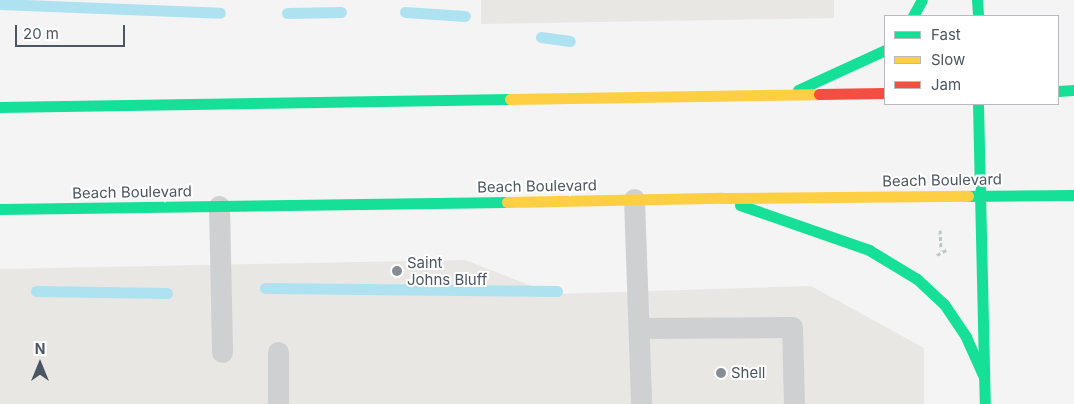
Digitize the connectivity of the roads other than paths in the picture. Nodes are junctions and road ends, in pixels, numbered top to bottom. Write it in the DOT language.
graph roads {
  1 [pos="922,0"];
  2 [pos="978,0"];
  3 [pos="914,15"];
  4 [pos="978,15"];
  5 [pos="884,50"];
  6 [pos="1074,90"];
  7 [pos="1059,91"];
  8 [pos="884,93"];
  9 [pos="788,95"];
  10 [pos="978,105"];
  11 [pos="0,107"];
  12 [pos="980,195"];
  13 [pos="1074,195"];
  14 [pos="722,198"];
  15 [pos="634,200"];
  16 [pos="219,206"];
  17 [pos="0,209"];
  18 [pos="639,328"];
  19 [pos="222,352"];
  20 [pos="278,352"];
  21 [pos="983,375"];
  22 [pos="278,404"];
  23 [pos="641,404"];
  24 [pos="794,404"];
  25 [pos="984,404"];
  1 -- 3 [label="main road"];
  2 -- 4 [label="main road"];
  5 -- 9 [label="main road"];
  6 -- 7 [label="main road"];
  8 -- 9 [label="main road"];
  9 -- 11 [label="main road"];
  10 -- 12 [label="main road"];
  12 -- 13 [label="main road, Beach Boulevard"];
  12 -- 14 [label="main road, Beach Boulevard"];
  12 -- 21 [label="main road"];
  14 -- 15 [label="main road, Beach Boulevard"];
  14 -- 21 [label="main road"];
  15 -- 16 [label="main road, Beach Boulevard"];
  15 -- 18 [label="lane"];
  16 -- 17 [label="main road, Beach Boulevard"];
  16 -- 19 [label="lane"];
  18 -- 23 [label="lane"];
  18 -- 24 [label="lane"];
  20 -- 22 [label="lane"];
  21 -- 25 [label="main road"];
}
